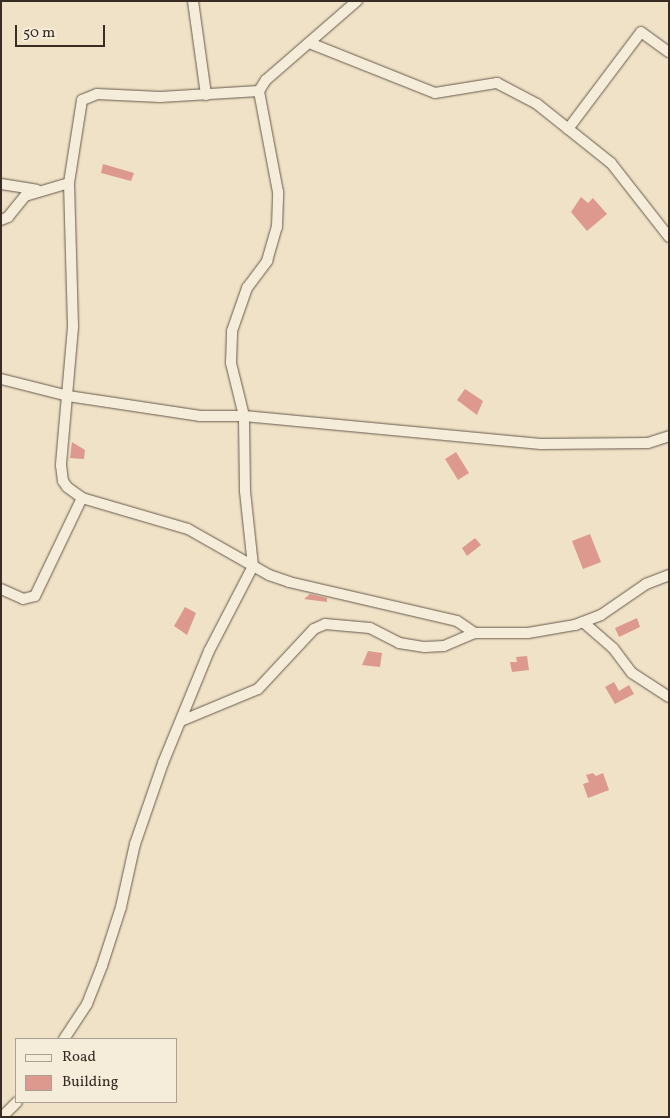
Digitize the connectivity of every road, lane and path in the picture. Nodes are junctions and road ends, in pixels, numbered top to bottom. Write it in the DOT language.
graph roads {
  1 [pos="192,1"];
  2 [pos="357,1"];
  3 [pos="641,32"];
  4 [pos="312,44"];
  5 [pos="669,52"];
  6 [pos="669,59"];
  7 [pos="259,91"];
  8 [pos="206,95"];
  9 [pos="568,128"];
  10 [pos="69,183"];
  11 [pos="1,184"];
  12 [pos="38,190"];
  13 [pos="1,220"];
  14 [pos="669,237"];
  15 [pos="1,379"];
  16 [pos="68,396"];
  17 [pos="244,416"];
  18 [pos="669,436"];
  19 [pos="82,498"];
  20 [pos="253,566"];
  21 [pos="669,575"];
  22 [pos="1,590"];
  23 [pos="583,622"];
  24 [pos="474,633"];
  25 [pos="669,697"];
  26 [pos="181,721"];
  27 [pos="65,1038"];
  28 [pos="16,1103"];
  29 [pos="2,1117"];
  1 -- 8 [label="street"];
  2 -- 4 [label="street"];
  3 -- 5 [label="street"];
  3 -- 6 [label="street"];
  3 -- 9 [label="street"];
  4 -- 7 [label="street"];
  4 -- 9 [label="street"];
  7 -- 8 [label="street"];
  7 -- 17 [label="street"];
  8 -- 10 [label="street"];
  9 -- 14 [label="street"];
  10 -- 12 [label="street"];
  10 -- 16 [label="street"];
  11 -- 12 [label="street"];
  12 -- 13 [label="street"];
  15 -- 16 [label="street"];
  16 -- 17 [label="street"];
  16 -- 19 [label="street"];
  17 -- 18 [label="street"];
  17 -- 20 [label="street"];
  19 -- 20 [label="street"];
  19 -- 22 [label="street"];
  20 -- 24 [label="street"];
  20 -- 26 [label="street"];
  21 -- 23 [label="street"];
  23 -- 24 [label="street"];
  23 -- 25 [label="street"];
  24 -- 26 [label="street"];
  26 -- 27 [label="street"];
  28 -- 29 [label="street"];
}
